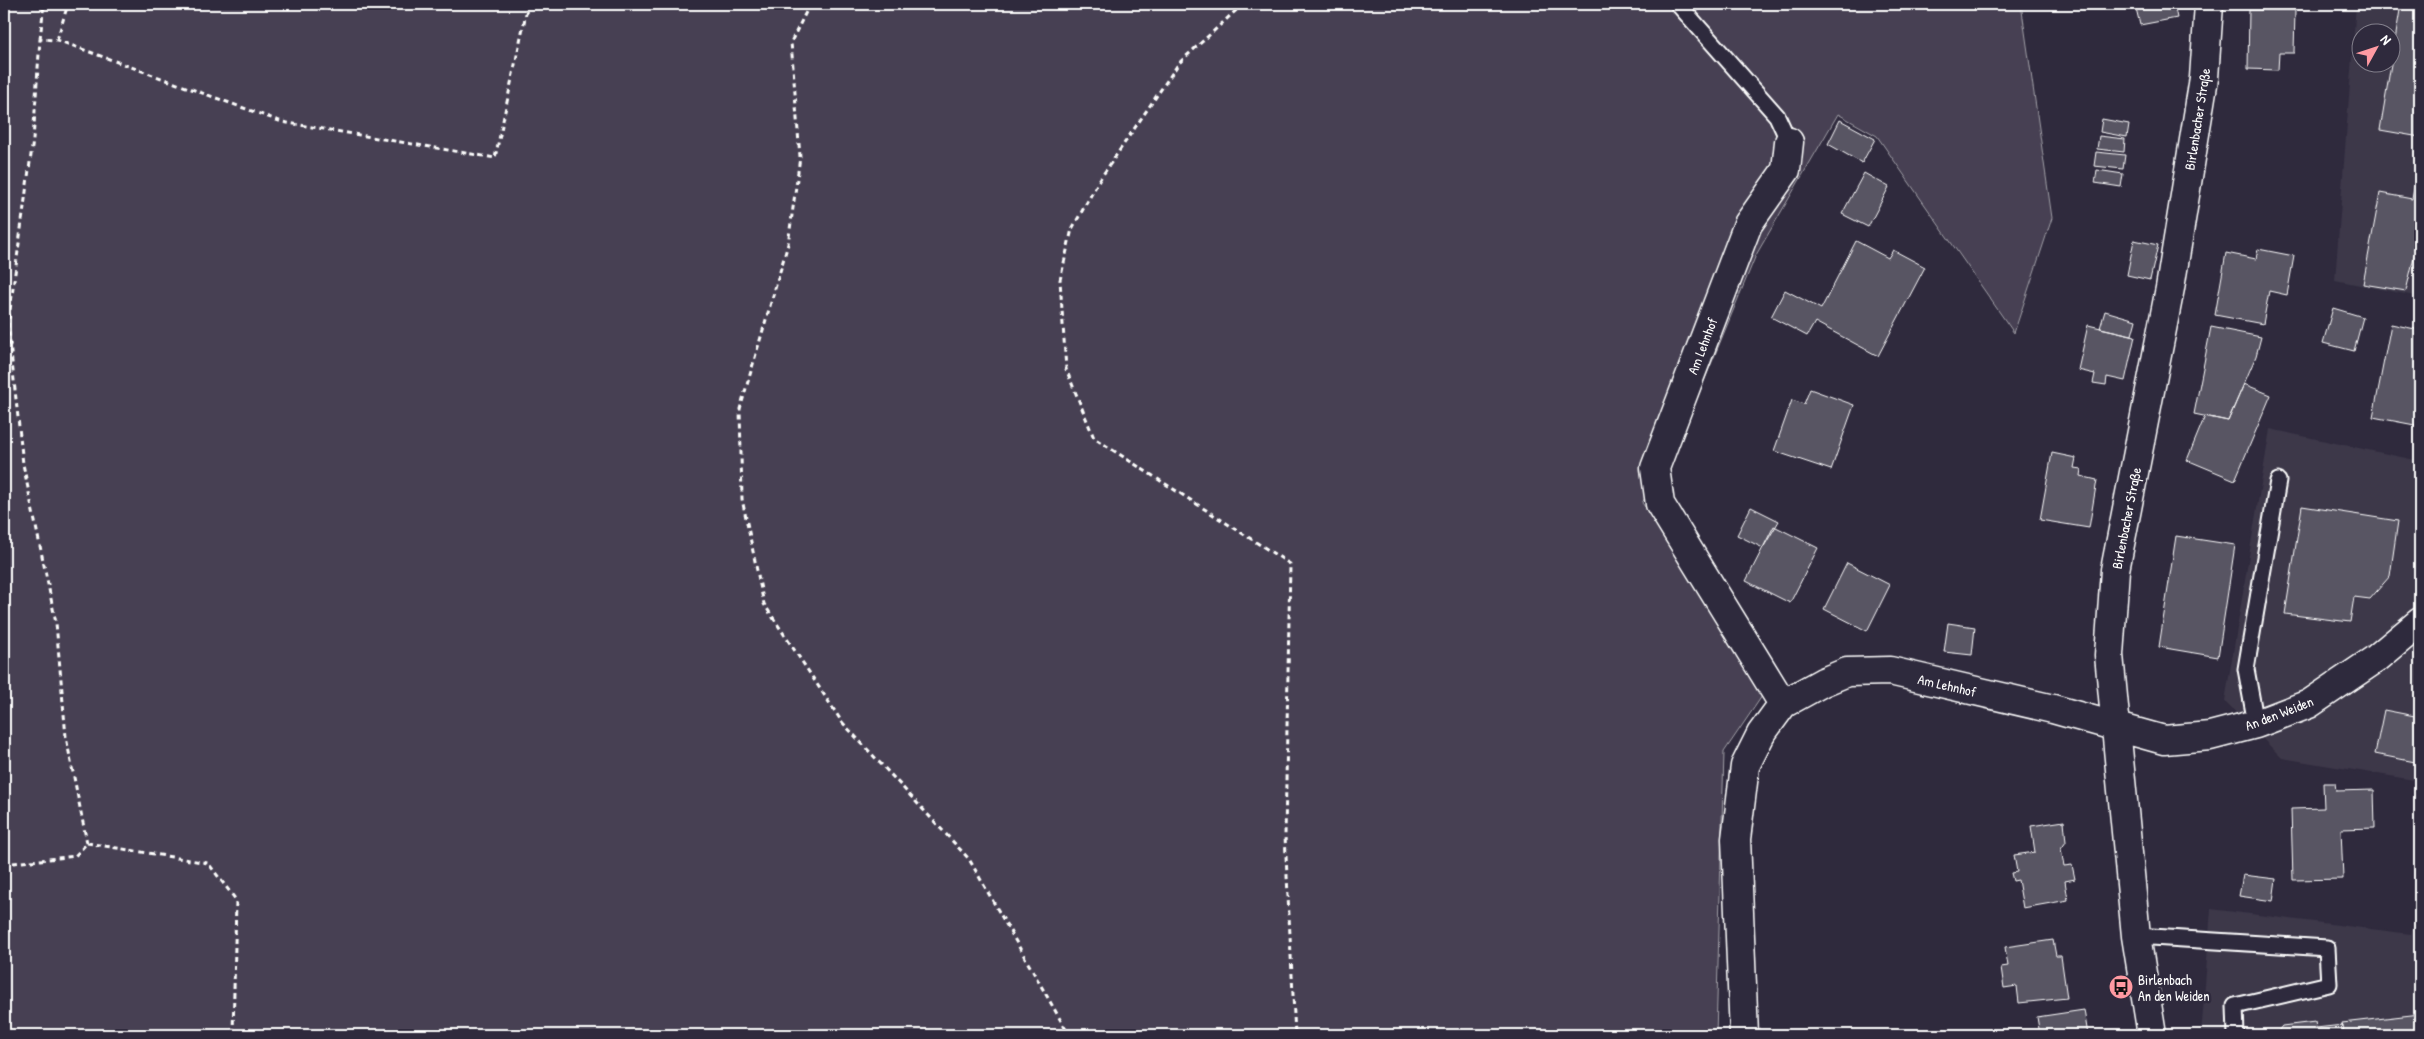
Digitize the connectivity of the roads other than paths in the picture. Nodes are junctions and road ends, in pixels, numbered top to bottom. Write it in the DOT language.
graph roads {
  1 [pos="1678,4"];
  2 [pos="2210,4"];
  3 [pos="1789,142"];
  4 [pos="2278,481"];
  5 [pos="2420,622"];
  6 [pos="1783,704"];
  7 [pos="2256,724"];
  8 [pos="2114,727"];
  9 [pos="2136,936"];
  10 [pos="1744,1035"];
  11 [pos="2152,1035"];
  12 [pos="2236,1035"];
  1 -- 3 [label="lane, Am Lehnhof"];
  2 -- 8 [label="street, Birlenbacher Straße"];
  3 -- 6 [label="street, Am Lehnhof"];
  4 -- 7 [label="lane"];
  5 -- 7 [label="street, An den Weiden"];
  6 -- 8 [label="street, Am Lehnhof"];
  6 -- 10 [label="street, Am Lehnhof"];
  7 -- 8 [label="street, An den Weiden"];
  8 -- 9 [label="street, Birlenbacher Straße"];
  9 -- 11 [label="street, Birlenbacher Straße"];
  9 -- 12 [label="lane"];
}
